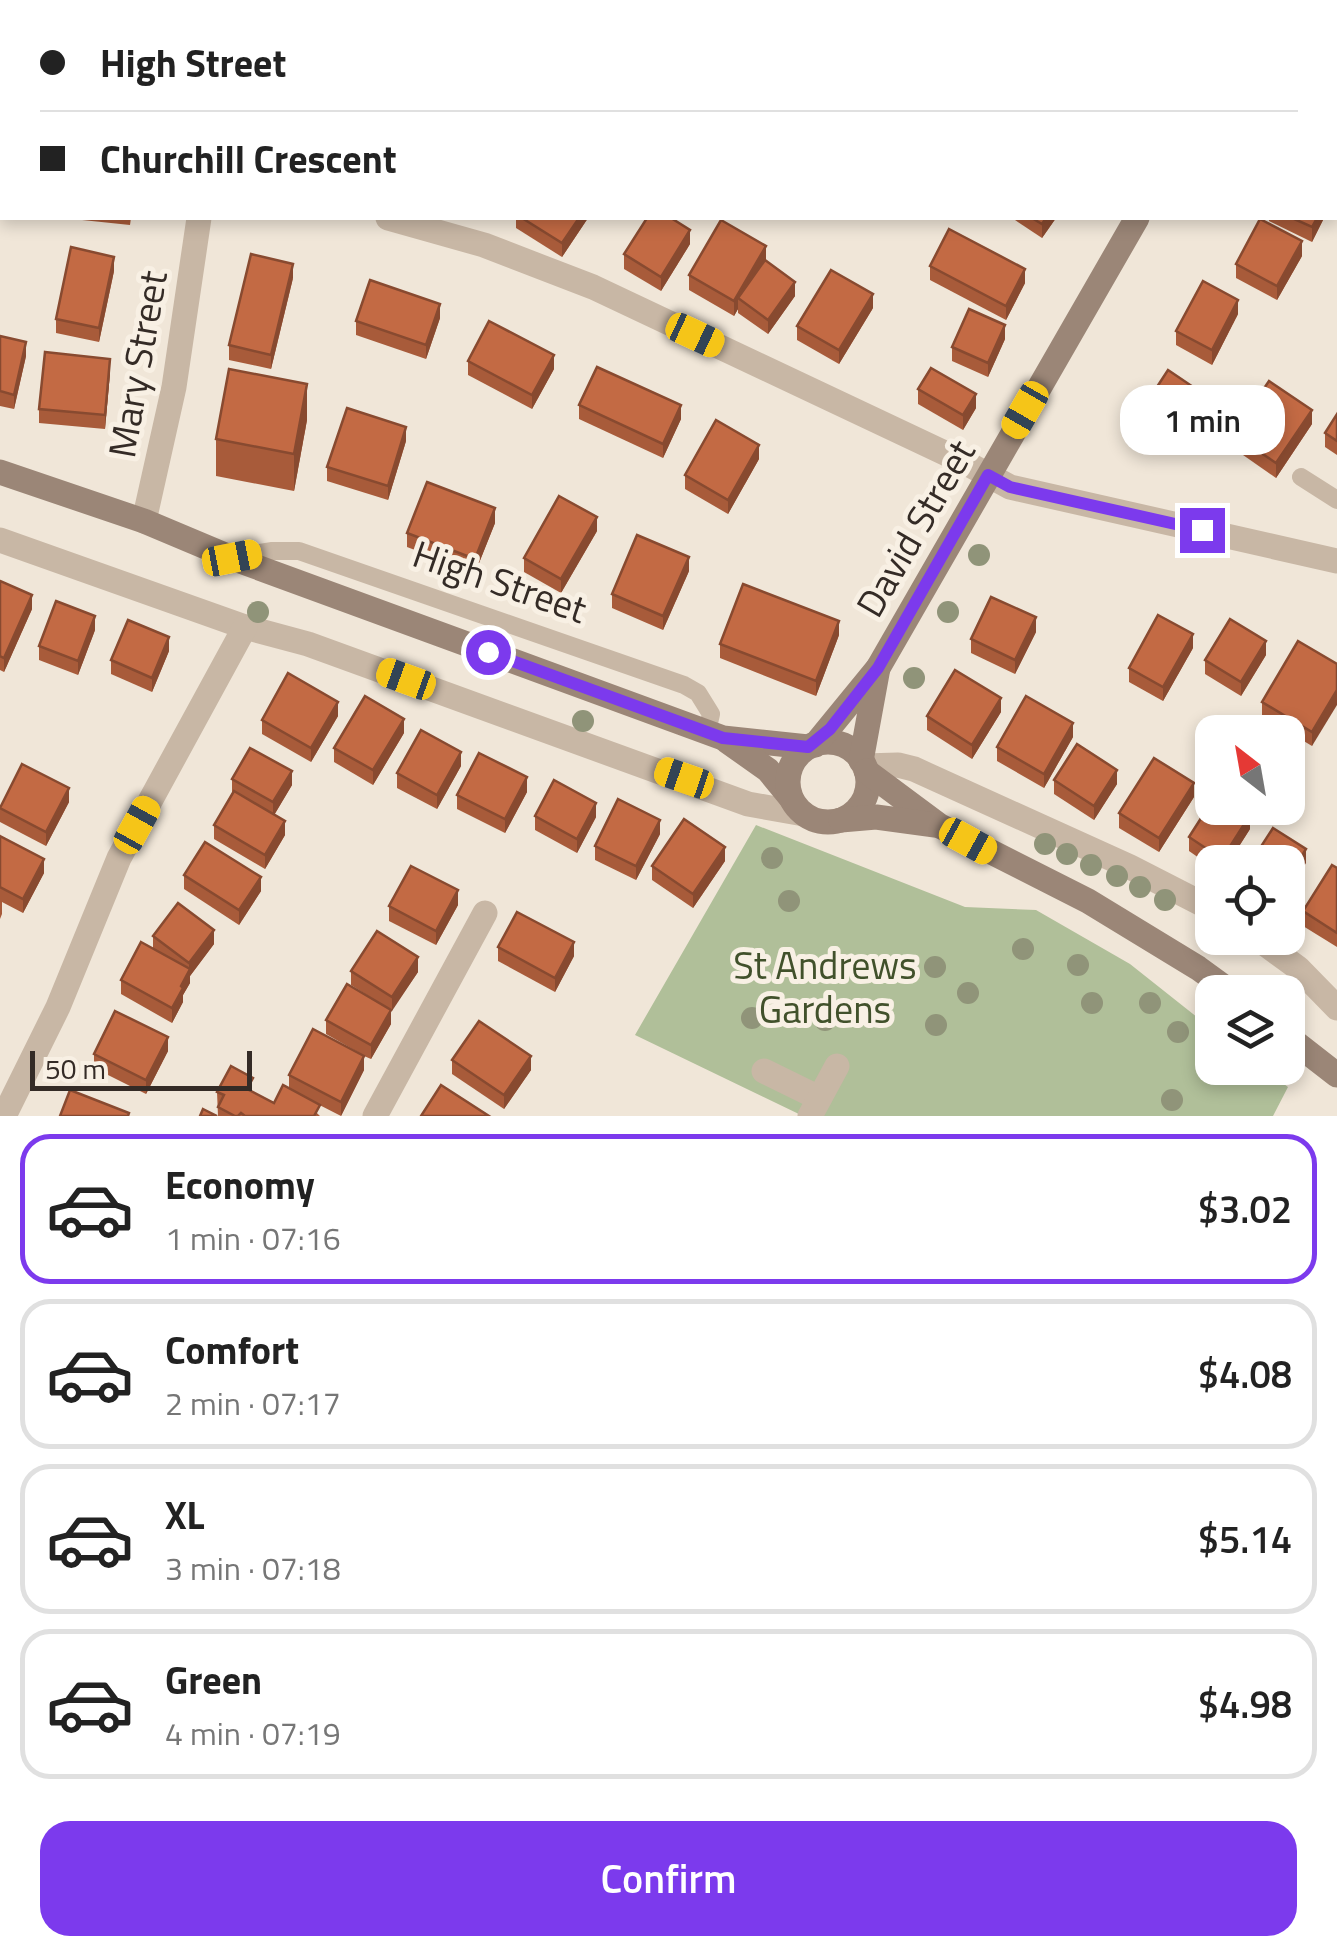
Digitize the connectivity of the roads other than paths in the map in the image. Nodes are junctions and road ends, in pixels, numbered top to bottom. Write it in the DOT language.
graph roads {
  1 [pos="199,220"];
  2 [pos="395,220"];
  3 [pos="1135,220"];
  4 [pos="0,472"];
  5 [pos="988,475"];
  6 [pos="1302,476"];
  7 [pos="1337,500"];
  8 [pos="144,522"];
  9 [pos="0,540"];
  10 [pos="232,558"];
  11 [pos="1337,561"];
  12 [pos="245,627"];
  13 [pos="878,668"];
  14 [pos="715,735"];
  15 [pos="812,746"];
  16 [pos="864,766"];
  17 [pos="797,806"];
  18 [pos="838,821"];
  19 [pos="940,826"];
  20 [pos="1195,900"];
  21 [pos="484,912"];
  22 [pos="1280,955"];
  23 [pos="1208,975"];
  24 [pos="1337,1008"];
  25 [pos="1305,1047"];
  26 [pos="1333,1064"];
  27 [pos="837,1066"];
  28 [pos="764,1071"];
  29 [pos="11,1075"];
  30 [pos="814,1107"];
  31 [pos="4,1116"];
  32 [pos="375,1116"];
  1 -- 8 [label="street, Mary Street"];
  2 -- 5 [label="street"];
  3 -- 5 [label="main road, David Street"];
  4 -- 8 [label="main road, High Street"];
  5 -- 11 [label="street"];
  5 -- 13 [label="main road, David Street"];
  6 -- 7 [label="lane"];
  8 -- 10 [label="main road, High Street"];
  9 -- 12 [label="street"];
  10 -- 14 [label="main road, High Street"];
  10 -- 14 [label="lane, High Street"];
  12 -- 17 [label="street"];
  12 -- 29 [label="street"];
  13 -- 15 [label="main road, David Street"];
  13 -- 16 [label="main road, David Street"];
  14 -- 15 [label="main road, High Street"];
  14 -- 17 [label="main road, High Street"];
  15 -- 16 [label="main road"];
  15 -- 17 [label="main road"];
  16 -- 18 [label="main road"];
  16 -- 19 [label="main road"];
  16 -- 20 [label="street"];
  17 -- 18 [label="main road"];
  18 -- 19 [label="main road"];
  19 -- 23 [label="main road"];
  21 -- 32 [label="street"];
  22 -- 24 [label="street"];
  25 -- 26 [label="main road"];
  27 -- 30 [label="street"];
  28 -- 30 [label="street"];
  29 -- 31 [label="street"];
}
